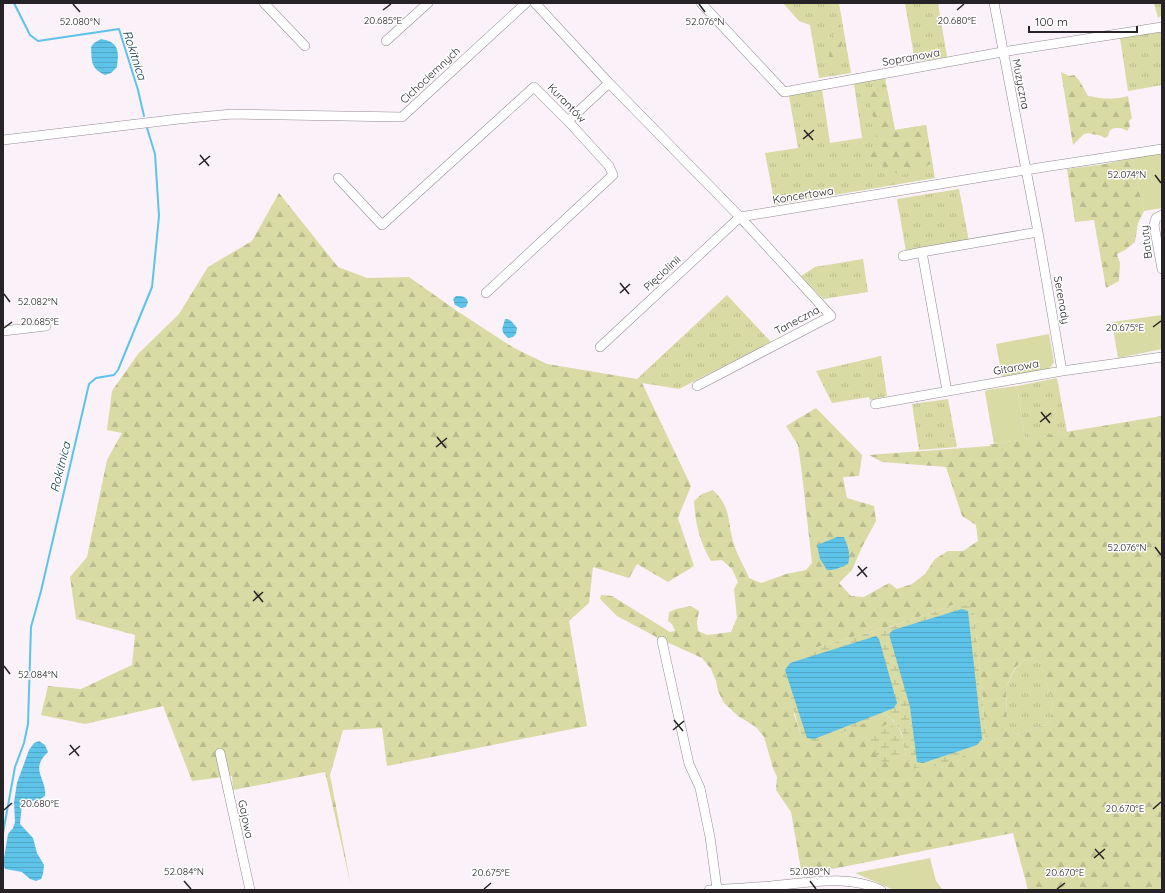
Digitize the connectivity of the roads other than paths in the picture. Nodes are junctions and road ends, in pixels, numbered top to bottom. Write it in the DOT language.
graph roads {
  1 [pos="264,3"];
  2 [pos="428,3"];
  3 [pos="526,3"];
  4 [pos="535,3"];
  5 [pos="701,3"];
  6 [pos="994,3"];
  7 [pos="1162,27"];
  8 [pos="386,41"];
  9 [pos="305,46"];
  10 [pos="1002,52"];
  11 [pos="609,83"];
  12 [pos="568,121"];
  13 [pos="3,140"];
  14 [pos="1162,149"];
  15 [pos="1026,170"];
  16 [pos="338,178"];
  17 [pos="1162,215"];
  18 [pos="740,217"];
  19 [pos="1038,232"];
  20 [pos="922,252"];
  21 [pos="903,256"];
  22 [pos="1162,269"];
  23 [pos="486,293"];
  24 [pos="46,326"];
  25 [pos="3,331"];
  26 [pos="600,347"];
  27 [pos="1162,357"];
  28 [pos="1062,371"];
  29 [pos="697,386"];
  30 [pos="947,391"];
  31 [pos="875,404"];
  32 [pos="662,641"];
  33 [pos="220,753"];
  34 [pos="250,890"];
  35 [pos="709,890"];
  36 [pos="717,890"];
  37 [pos="880,890"];
  1 -- 9 [label="street"];
  2 -- 8 [label="street"];
  3 -- 13 [label="street, Cichociemnych"];
  4 -- 11 [label="street"];
  5 -- 10 [label="street, Sopranowa"];
  6 -- 10 [label="street, Muzyczna"];
  7 -- 10 [label="street, Sopranowa"];
  10 -- 15 [label="street, Muzyczna"];
  11 -- 12 [label="street"];
  11 -- 18 [label="street"];
  12 -- 16 [label="street, Kurantów"];
  12 -- 23 [label="street, Kurantów"];
  14 -- 15 [label="street, Koncertowa"];
  15 -- 18 [label="street, Koncertowa"];
  15 -- 19 [label="street, Serenady"];
  17 -- 22 [label="street, Batuty"];
  18 -- 26 [label="street, Pięciolinii"];
  18 -- 29 [label="street, Taneczna"];
  19 -- 20 [label="street"];
  19 -- 28 [label="street, Serenady"];
  20 -- 21 [label="street"];
  20 -- 30 [label="street"];
  24 -- 25 [label="street"];
  27 -- 28 [label="street, Gitarowa"];
  28 -- 30 [label="street, Gitarowa"];
  30 -- 31 [label="street, Gitarowa"];
  32 -- 36 [label="street"];
  33 -- 34 [label="street, Gajowa"];
  35 -- 36 [label="street"];
  36 -- 37 [label="street"];
}
